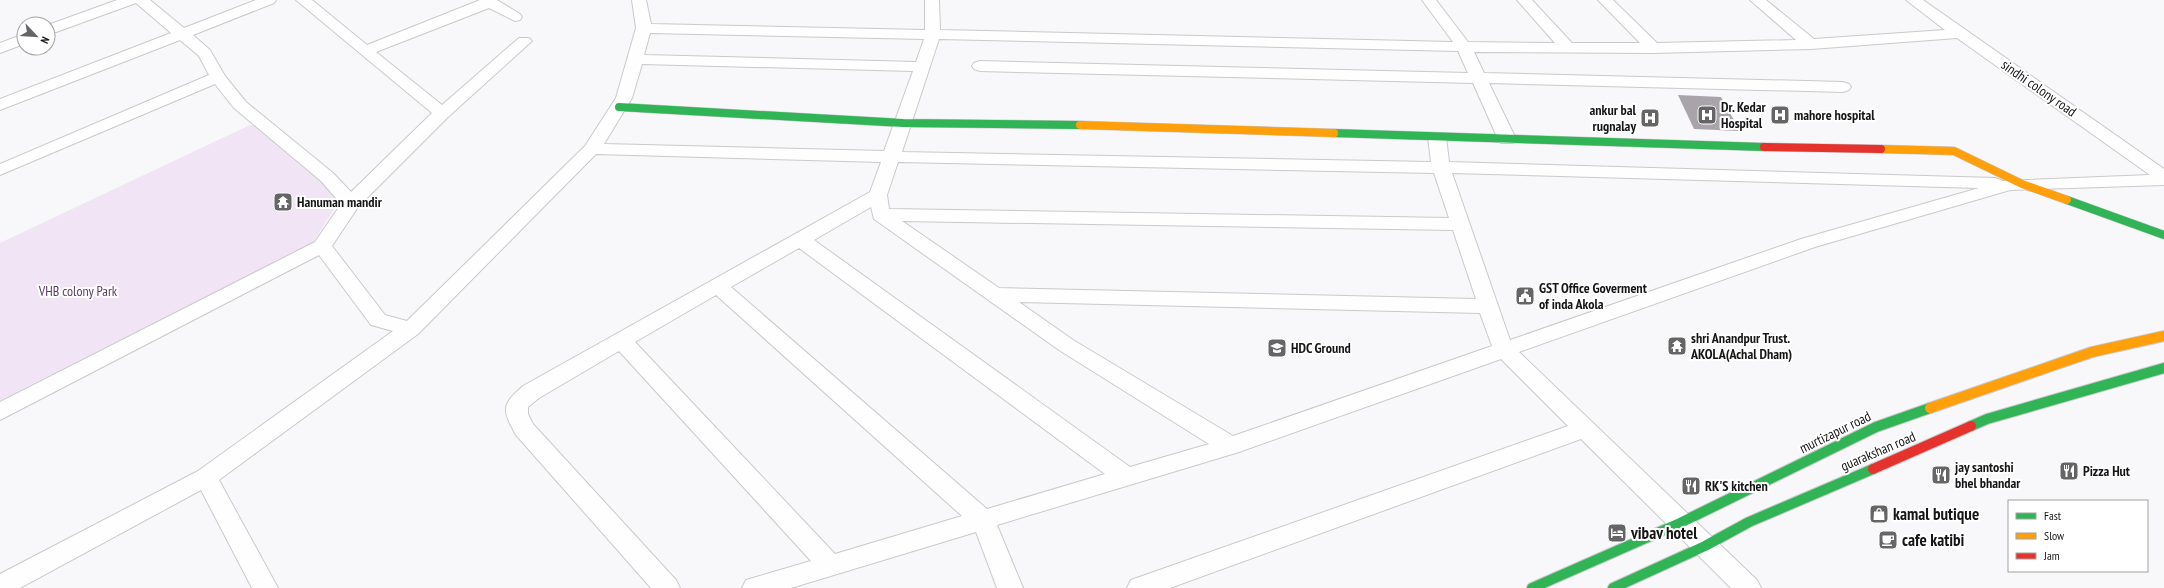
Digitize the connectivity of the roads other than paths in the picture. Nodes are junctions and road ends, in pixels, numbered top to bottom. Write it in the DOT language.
graph roads {
  1 [pos="131,0"];
  2 [pos="141,0"];
  3 [pos="269,0"];
  4 [pos="303,0"];
  5 [pos="639,0"];
  6 [pos="932,0"];
  7 [pos="1429,0"];
  8 [pos="1524,0"];
  9 [pos="1605,0"];
  10 [pos="1757,0"];
  11 [pos="1913,0"];
  12 [pos="488,1"];
  13 [pos="515,17"];
  14 [pos="56,27"];
  15 [pos="644,28"];
  16 [pos="181,34"];
  17 [pos="1961,34"];
  18 [pos="933,35"];
  19 [pos="524,41"];
  20 [pos="16,42"];
  21 [pos="1811,44"];
  22 [pos="1464,47"];
  23 [pos="0,48"];
  24 [pos="1568,48"];
  25 [pos="1653,48"];
  26 [pos="365,51"];
  27 [pos="636,59"];
  28 [pos="980,66"];
  29 [pos="922,67"];
  30 [pos="218,77"];
  31 [pos="1479,79"];
  32 [pos="1843,87"];
  33 [pos="0,105"];
  34 [pos="619,107"];
  35 [pos="442,114"];
  36 [pos="903,123"];
  37 [pos="1437,137"];
  38 [pos="1507,139"];
  39 [pos="592,149"];
  40 [pos="891,158"];
  41 [pos="1441,168"];
  42 [pos="0,170"];
  43 [pos="2164,176"];
  44 [pos="2164,180"];
  45 [pos="2022,184"];
  46 [pos="878,195"];
  47 [pos="351,203"];
  48 [pos="881,215"];
  49 [pos="1460,224"];
  50 [pos="2164,235"];
  51 [pos="800,239"];
  52 [pos="322,246"];
  53 [pos="717,285"];
  54 [pos="995,295"];
  55 [pos="1488,306"];
  56 [pos="411,329"];
  57 [pos="2164,336"];
  58 [pos="621,340"];
  59 [pos="1503,349"];
  60 [pos="2164,368"];
  61 [pos="0,412"];
  62 [pos="1584,429"];
  63 [pos="1231,446"];
  64 [pos="206,477"];
  65 [pos="1126,477"];
  66 [pos="983,520"];
  67 [pos="1680,523"];
  68 [pos="1705,546"];
  69 [pos="830,565"];
  70 [pos="0,586"];
  71 [pos="265,588"];
  72 [pos="667,588"];
  73 [pos="755,588"];
  74 [pos="1010,588"];
  75 [pos="1140,588"];
  76 [pos="1532,588"];
  77 [pos="1613,588"];
  78 [pos="1748,588"];
  1 -- 14 [label="street"];
  2 -- 16 [label="street"];
  3 -- 16 [label="street"];
  4 -- 26 [label="street"];
  5 -- 15 [label="street"];
  6 -- 18 [label="street"];
  7 -- 22 [label="street"];
  8 -- 24 [label="street"];
  9 -- 25 [label="street"];
  10 -- 21 [label="street"];
  11 -- 17 [label="street, sindhi colony road"];
  12 -- 13 [label="street"];
  12 -- 26 [label="street"];
  15 -- 18 [label="street"];
  15 -- 27 [label="street"];
  16 -- 30 [label="street"];
  16 -- 33 [label="street"];
  17 -- 21 [label="street"];
  17 -- 43 [label="street, sindhi colony road"];
  18 -- 22 [label="street"];
  18 -- 29 [label="street"];
  19 -- 35 [label="street"];
  20 -- 23 [label="street"];
  21 -- 25 [label="street"];
  22 -- 24 [label="street"];
  22 -- 31 [label="street"];
  24 -- 25 [label="street"];
  26 -- 35 [label="street"];
  27 -- 29 [label="street"];
  27 -- 34 [label="street"];
  28 -- 31 [label="street"];
  29 -- 36 [label="street"];
  30 -- 42 [label="street"];
  30 -- 47 [label="street"];
  31 -- 32 [label="street"];
  31 -- 38 [label="street"];
  34 -- 36 [label="street"];
  34 -- 39 [label="street"];
  35 -- 47 [label="street"];
  36 -- 37 [label="street"];
  36 -- 40 [label="street"];
  37 -- 38 [label="street"];
  37 -- 41 [label="street"];
  38 -- 45 [label="street"];
  39 -- 40 [label="street"];
  39 -- 56 [label="street"];
  40 -- 41 [label="street"];
  40 -- 46 [label="street"];
  41 -- 45 [label="street"];
  41 -- 49 [label="street"];
  44 -- 45 [label="street"];
  45 -- 50 [label="street"];
  45 -- 59 [label="street"];
  46 -- 48 [label="street"];
  46 -- 51 [label="street"];
  47 -- 52 [label="street"];
  48 -- 49 [label="street"];
  48 -- 54 [label="street"];
  49 -- 55 [label="street"];
  51 -- 53 [label="street"];
  51 -- 65 [label="street"];
  52 -- 56 [label="street"];
  52 -- 61 [label="street"];
  53 -- 58 [label="street"];
  53 -- 66 [label="street"];
  54 -- 55 [label="street"];
  54 -- 63 [label="street"];
  55 -- 59 [label="street"];
  56 -- 64 [label="street"];
  57 -- 67 [label="street, murtizapur road"];
  58 -- 69 [label="street"];
  58 -- 72 [label="street"];
  59 -- 62 [label="street"];
  59 -- 63 [label="street"];
  60 -- 68 [label="street, guarakshan road"];
  62 -- 67 [label="street"];
  62 -- 75 [label="street"];
  63 -- 65 [label="street"];
  64 -- 70 [label="street"];
  64 -- 71 [label="street"];
  65 -- 66 [label="street"];
  66 -- 69 [label="street"];
  66 -- 74 [label="street"];
  67 -- 68 [label="street"];
  67 -- 76 [label="street, murtizapur road"];
  68 -- 77 [label="street, guarakshan road"];
  68 -- 78 [label="street"];
  69 -- 73 [label="street"];
}
